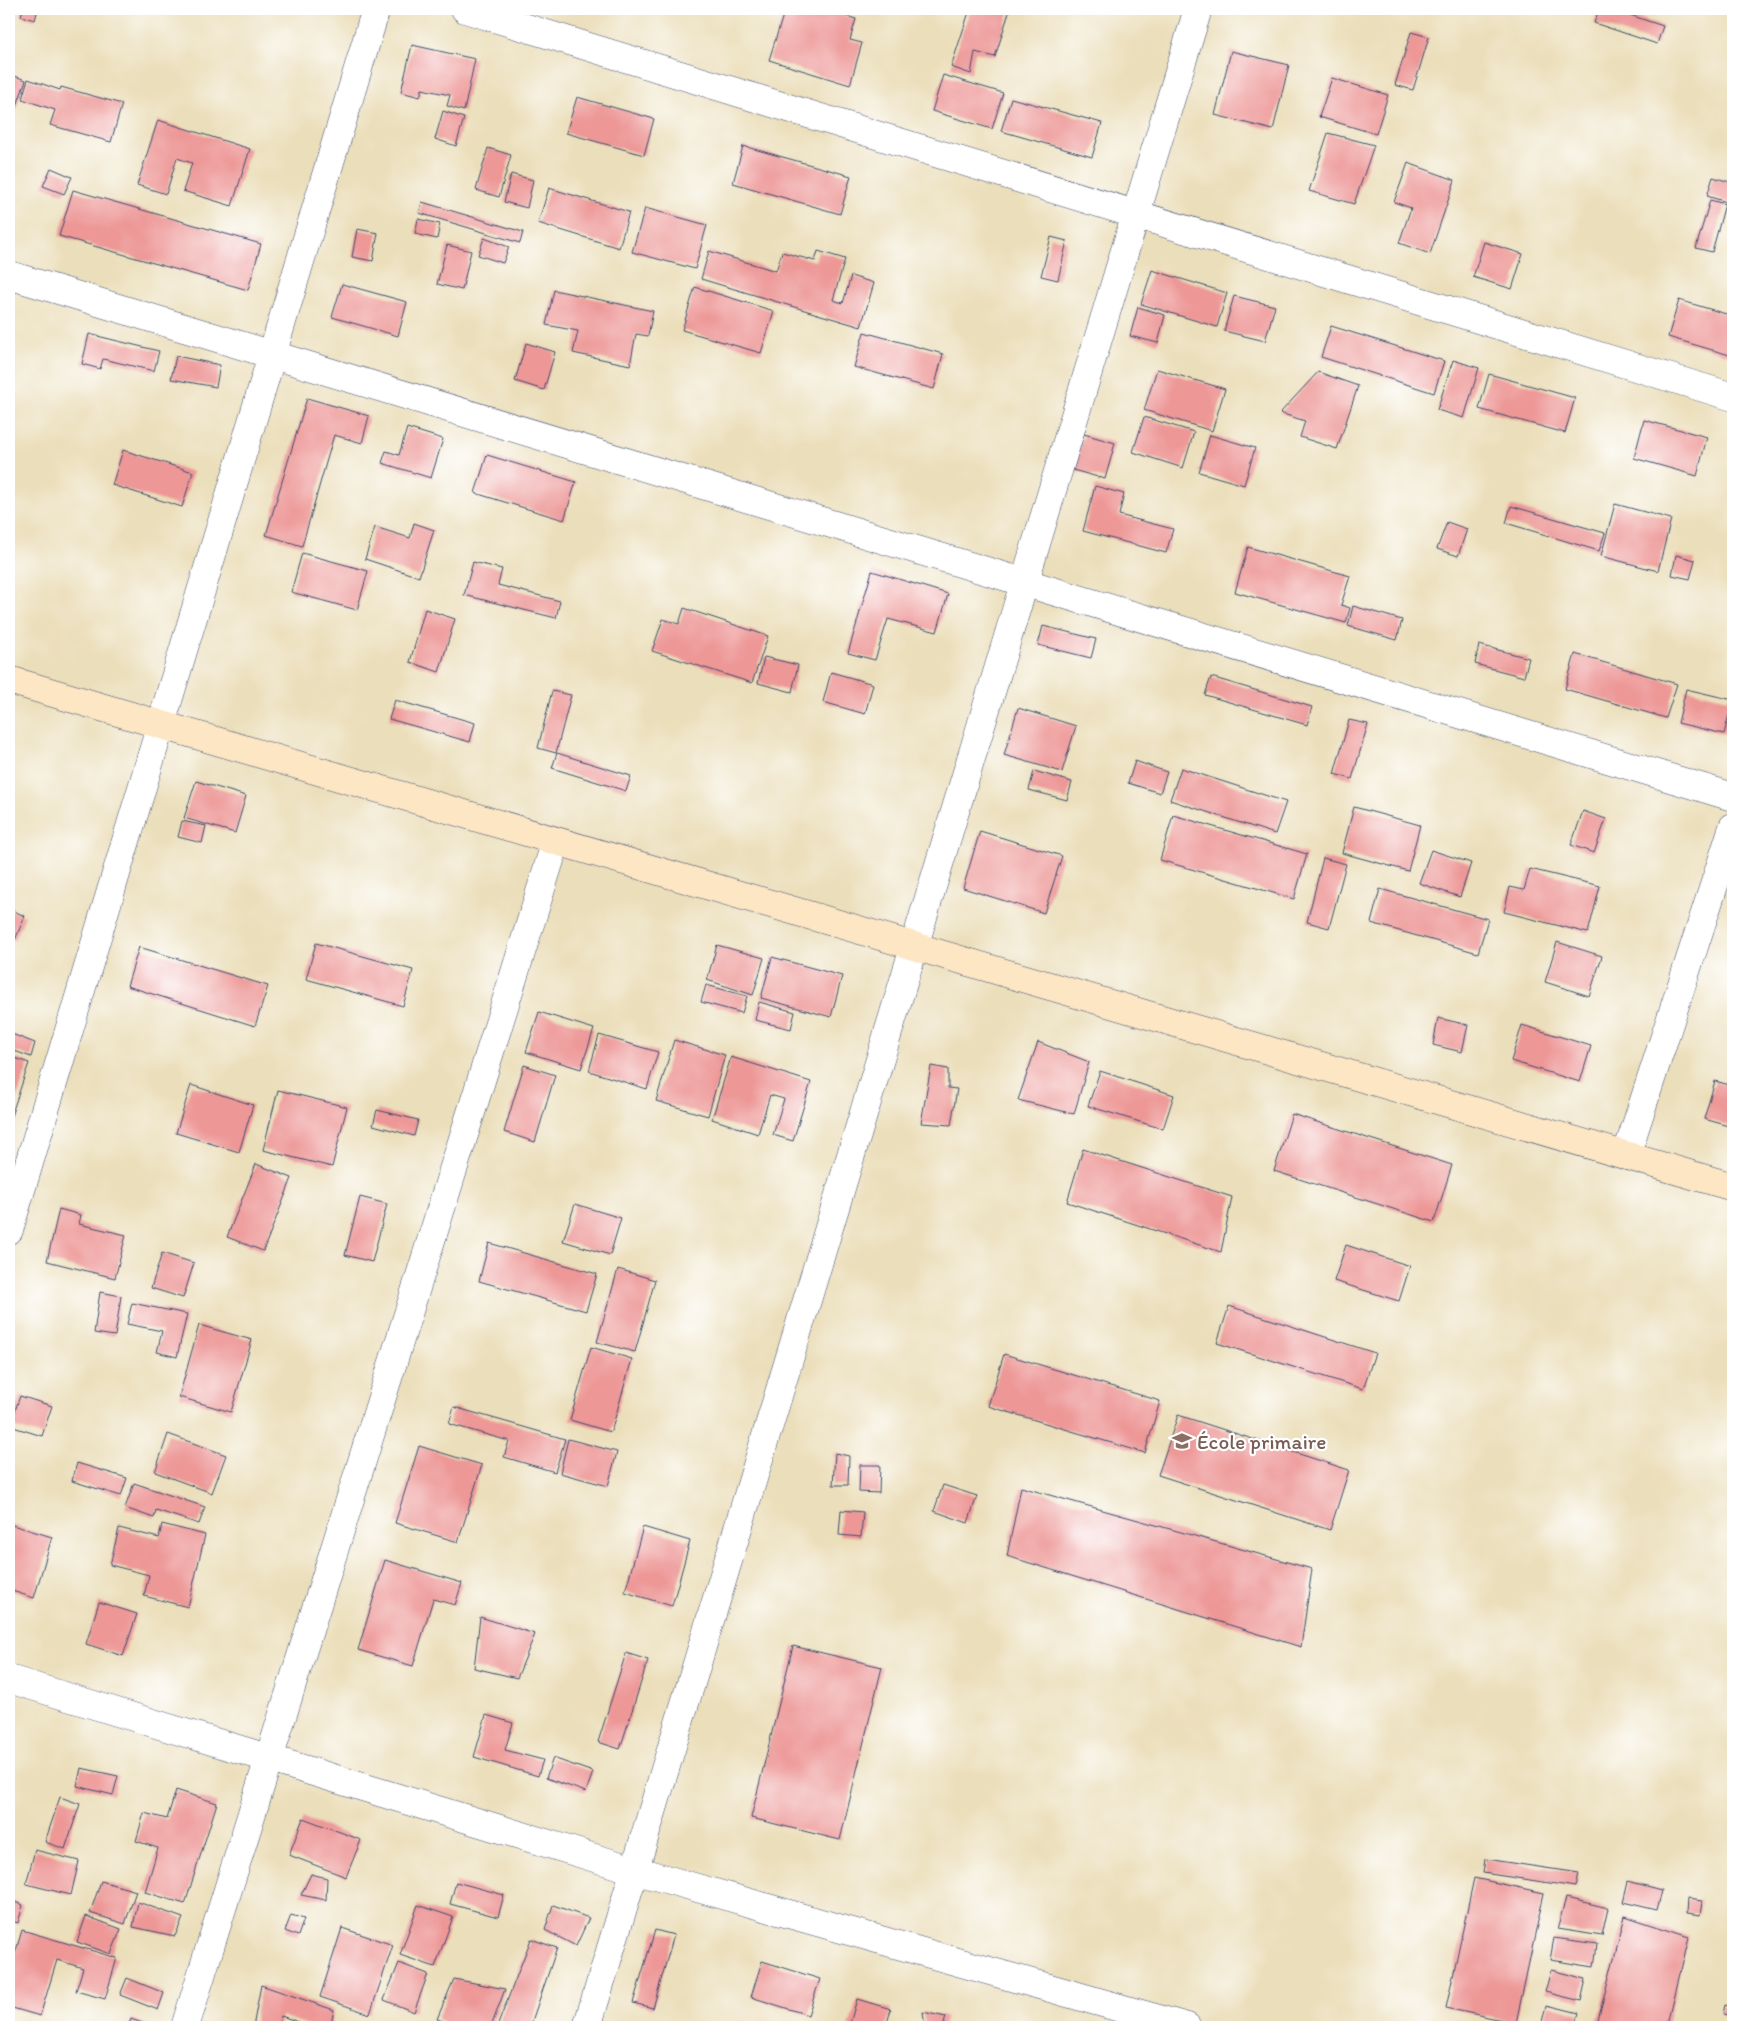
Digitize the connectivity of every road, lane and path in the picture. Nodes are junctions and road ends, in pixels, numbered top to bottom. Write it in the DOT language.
graph roads {
  1 [pos="376,9"];
  2 [pos="465,9"];
  3 [pos="1198,9"];
  4 [pos="1136,214"];
  5 [pos="9,275"];
  6 [pos="272,355"];
  7 [pos="1733,397"];
  8 [pos="1024,582"];
  9 [pos="9,680"];
  10 [pos="160,725"];
  11 [pos="1733,796"];
  12 [pos="1733,827"];
  13 [pos="556,841"];
  14 [pos="914,946"];
  15 [pos="1626,1156"];
  16 [pos="1733,1187"];
  17 [pos="9,1230"];
  18 [pos="9,1679"];
  19 [pos="269,1758"];
  20 [pos="634,1870"];
  21 [pos="185,2027"];
  22 [pos="587,2027"];
  23 [pos="1187,2027"];
  1 -- 6 [label="street"];
  2 -- 4 [label="street"];
  3 -- 4 [label="street"];
  4 -- 7 [label="street"];
  4 -- 8 [label="street"];
  5 -- 6 [label="street"];
  6 -- 8 [label="street"];
  6 -- 10 [label="street"];
  8 -- 11 [label="street"];
  8 -- 14 [label="street"];
  9 -- 10 [label="street"];
  10 -- 13 [label="street"];
  10 -- 17 [label="street"];
  12 -- 15 [label="street"];
  13 -- 14 [label="street"];
  13 -- 19 [label="street"];
  14 -- 15 [label="street"];
  14 -- 20 [label="street"];
  15 -- 16 [label="street"];
  18 -- 19 [label="street"];
  19 -- 20 [label="street"];
  19 -- 21 [label="street"];
  20 -- 22 [label="street"];
  20 -- 23 [label="street"];
}
